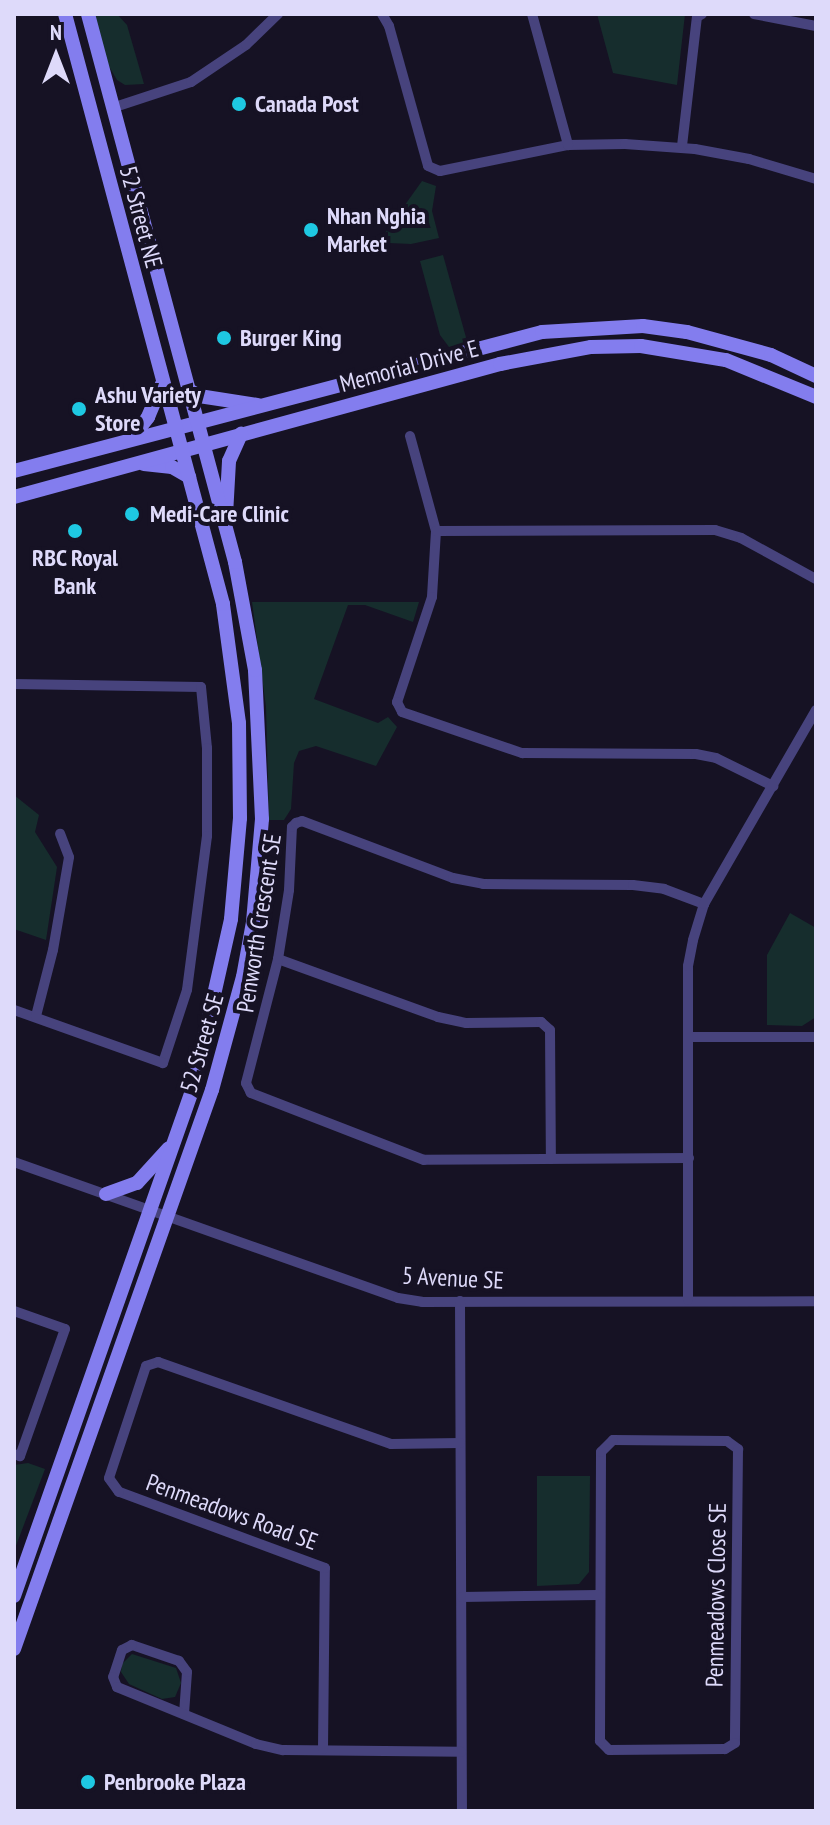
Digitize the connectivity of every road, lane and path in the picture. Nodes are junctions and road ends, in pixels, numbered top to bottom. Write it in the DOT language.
graph roads {
  1 [pos="65,14"];
  2 [pos="88,14"];
  3 [pos="278,14"];
  4 [pos="382,14"];
  5 [pos="532,14"];
  6 [pos="702,14"];
  7 [pos="754,14"];
  8 [pos="816,26"];
  9 [pos="115,107"];
  10 [pos="91,114"];
  11 [pos="568,145"];
  12 [pos="682,146"];
  13 [pos="816,179"];
  14 [pos="816,376"];
  15 [pos="162,384"];
  16 [pos="189,390"];
  17 [pos="816,397"];
  18 [pos="264,406"];
  19 [pos="197,424"];
  20 [pos="177,430"];
  21 [pos="241,434"];
  22 [pos="410,436"];
  23 [pos="131,439"];
  24 [pos="202,444"];
  25 [pos="182,449"];
  26 [pos="134,463"];
  27 [pos="14,471"];
  28 [pos="189,477"];
  29 [pos="14,497"];
  30 [pos="225,523"];
  31 [pos="436,531"];
  32 [pos="816,579"];
  33 [pos="14,684"];
  34 [pos="816,710"];
  35 [pos="812,725"];
  36 [pos="773,786"];
  37 [pos="60,834"];
  38 [pos="704,904"];
  39 [pos="278,959"];
  40 [pos="14,1010"];
  41 [pos="36,1016"];
  42 [pos="688,1037"];
  43 [pos="816,1037"];
  44 [pos="174,1142"];
  45 [pos="689,1158"];
  46 [pos="551,1159"];
  47 [pos="14,1162"];
  48 [pos="106,1194"];
  49 [pos="150,1210"];
  50 [pos="167,1216"];
  51 [pos="688,1300"];
  52 [pos="460,1301"];
  53 [pos="816,1301"];
  54 [pos="14,1311"];
  55 [pos="460,1443"];
  56 [pos="14,1454"];
  57 [pos="598,1595"];
  58 [pos="14,1596"];
  59 [pos="462,1597"];
  60 [pos="14,1649"];
  61 [pos="184,1714"];
  62 [pos="323,1749"];
  63 [pos="461,1752"];
  64 [pos="462,1811"];
  1 -- 10 [label="main road, 52 Street NE"];
  2 -- 9 [label="main road, 52 Street NE"];
  3 -- 9 [label="street"];
  4 -- 11 [label="street"];
  5 -- 11 [label="street"];
  6 -- 12 [label="street"];
  7 -- 8 [label="street"];
  9 -- 10 [label="main road"];
  9 -- 16 [label="main road, 52 Street NE"];
  10 -- 15 [label="main road, 52 Street NE"];
  11 -- 12 [label="street"];
  12 -- 13 [label="street"];
  14 -- 18 [label="main road, Memorial Drive E"];
  15 -- 20 [label="main road, 52 Street NE"];
  15 -- 23 [label="main road"];
  16 -- 18 [label="main road"];
  16 -- 19 [label="main road, 52 Street NE"];
  17 -- 21 [label="main road, Memorial Drive E"];
  18 -- 19 [label="main road, Memorial Drive E"];
  19 -- 20 [label="main road, Memorial Drive E"];
  19 -- 24 [label="main road, 52 Street SE"];
  20 -- 23 [label="main road, Memorial Drive E"];
  20 -- 25 [label="main road, 52 Street SE"];
  21 -- 24 [label="main road, Memorial Drive E"];
  21 -- 30 [label="main road"];
  22 -- 31 [label="street"];
  23 -- 27 [label="main road, Memorial Drive E"];
  24 -- 25 [label="main road, Memorial Drive E"];
  24 -- 30 [label="main road, 52 Street SE"];
  25 -- 26 [label="main road, Memorial Drive E"];
  25 -- 28 [label="main road, 52 Street SE"];
  26 -- 28 [label="main road"];
  26 -- 29 [label="main road, Memorial Drive E"];
  28 -- 44 [label="main road, 52 Street SE"];
  30 -- 50 [label="main road, 52 Street SE"];
  31 -- 32 [label="street"];
  31 -- 36 [label="street"];
  33 -- 41 [label="street"];
  34 -- 35 [label="street"];
  35 -- 36 [label="street"];
  36 -- 38 [label="street"];
  37 -- 41 [label="street"];
  38 -- 39 [label="street, Penworth Crescent SE"];
  38 -- 42 [label="street"];
  39 -- 46 [label="street"];
  39 -- 46 [label="street, Penworth Crescent SE"];
  40 -- 41 [label="street"];
  42 -- 43 [label="street"];
  42 -- 45 [label="street"];
  44 -- 48 [label="main road"];
  44 -- 49 [label="main road, 52 Street SE"];
  45 -- 46 [label="street, Penworth Crescent SE"];
  45 -- 51 [label="street"];
  47 -- 48 [label="street, 5 Avenue SE"];
  48 -- 49 [label="street, 5 Avenue SE"];
  49 -- 50 [label="street, 5 Avenue SE"];
  49 -- 58 [label="main road, 52 Street SE"];
  50 -- 52 [label="street, 5 Avenue SE"];
  50 -- 60 [label="main road, 52 Street SE"];
  51 -- 52 [label="street, 5 Avenue SE"];
  51 -- 53 [label="street, 5 Avenue SE"];
  52 -- 55 [label="street"];
  54 -- 56 [label="street"];
  55 -- 59 [label="street"];
  55 -- 62 [label="street, Penmeadows Road SE"];
  57 -- 57 [label="street, Penmeadows Close SE"];
  57 -- 59 [label="street"];
  59 -- 63 [label="street"];
  61 -- 61 [label="street"];
  61 -- 62 [label="street"];
  62 -- 63 [label="street"];
  63 -- 64 [label="street"];
}
